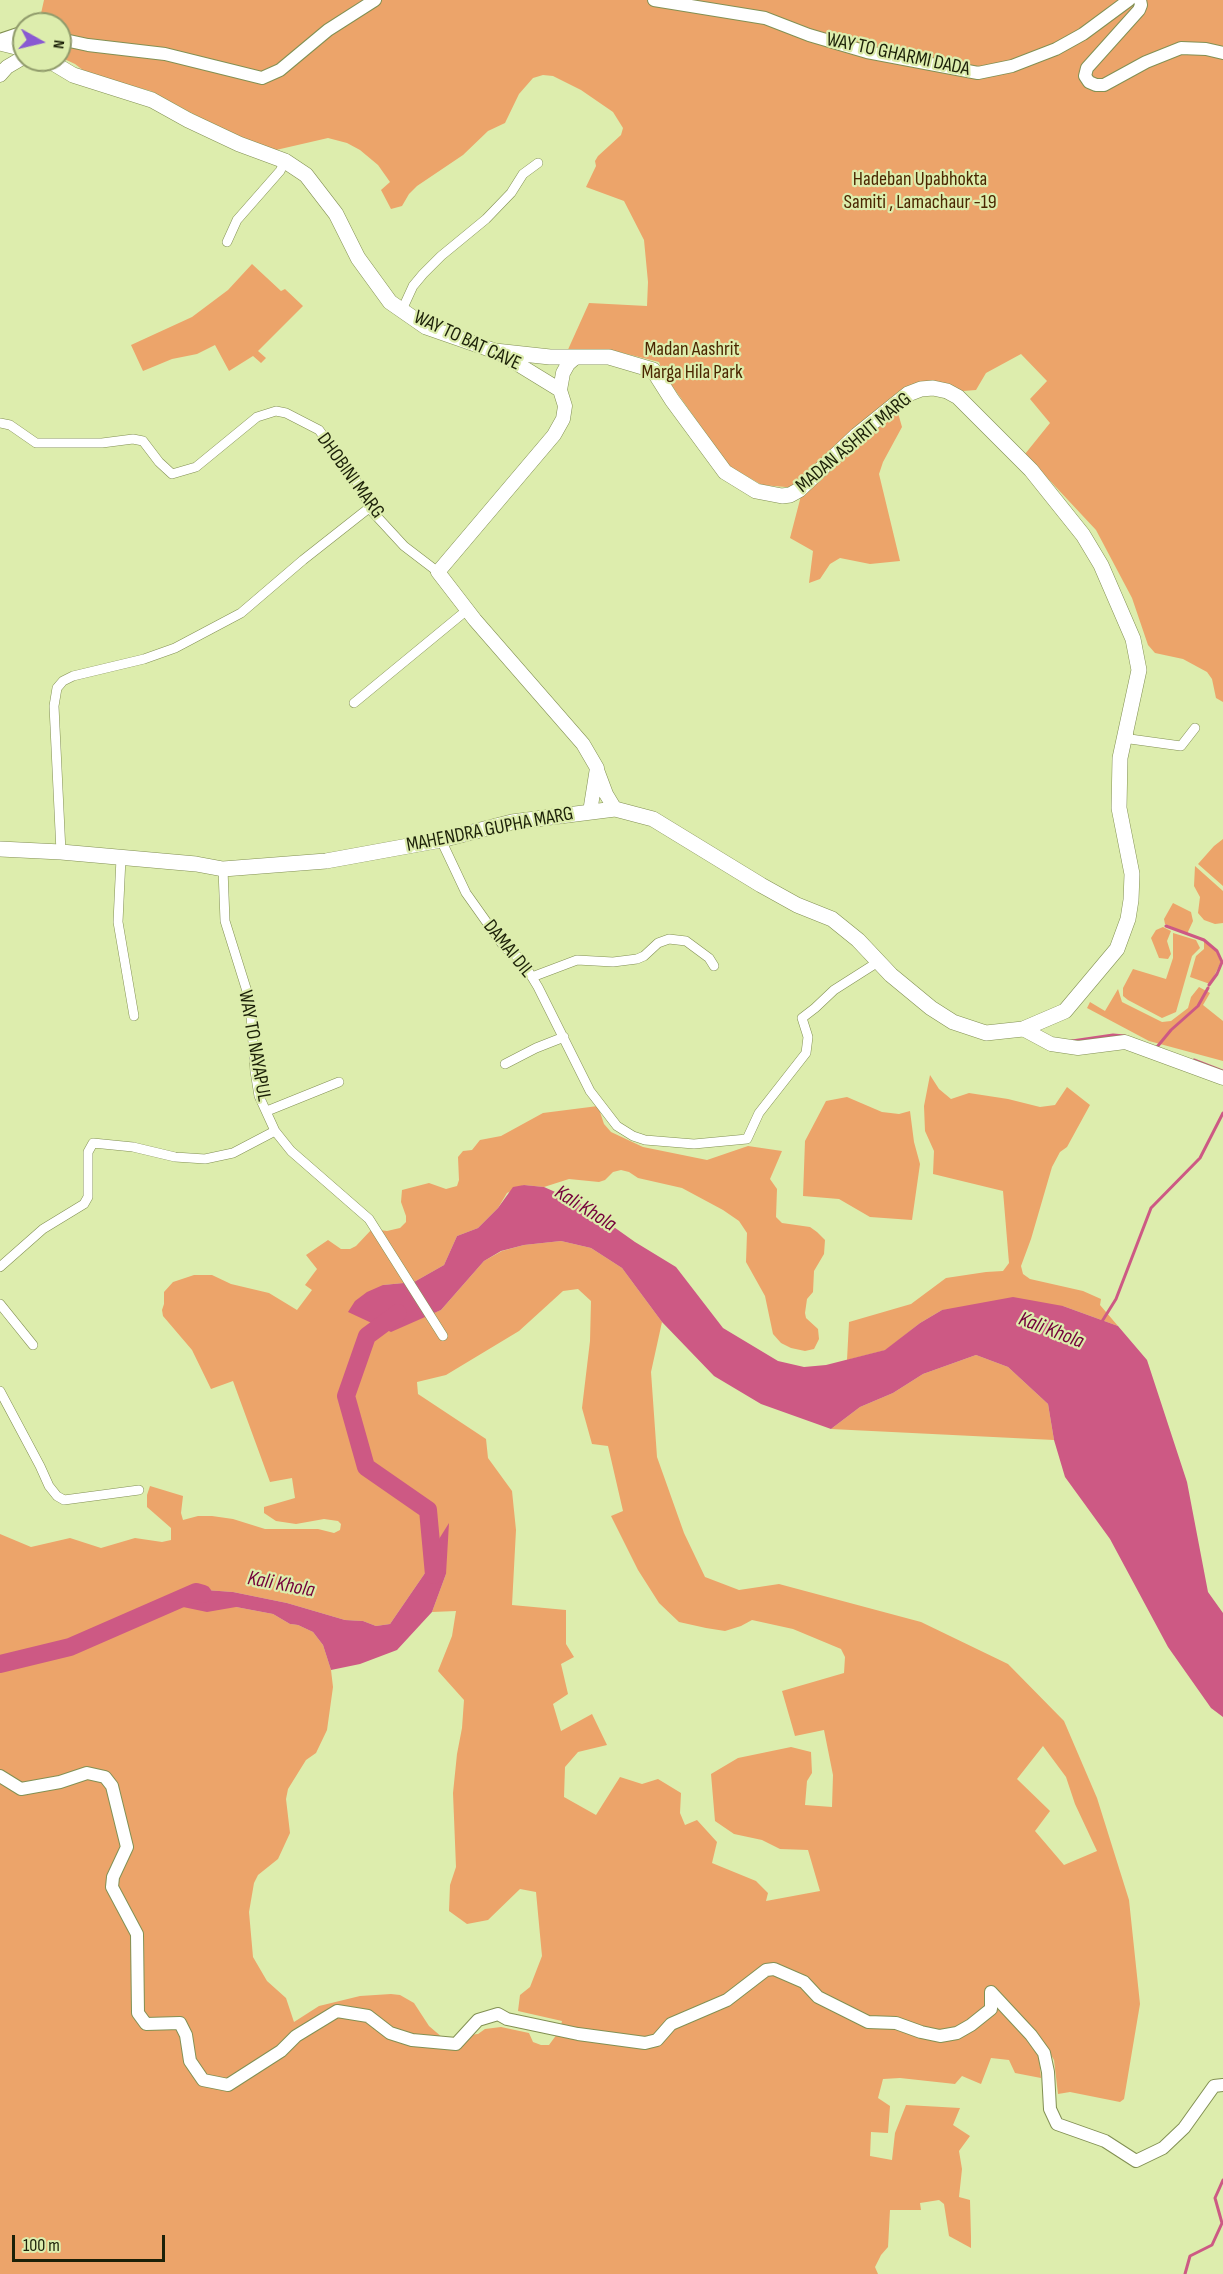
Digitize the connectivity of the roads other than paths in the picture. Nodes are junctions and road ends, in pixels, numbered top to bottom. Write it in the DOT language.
graph roads {
  1 [pos="375,0"];
  2 [pos="654,0"];
  3 [pos="1129,0"];
  4 [pos="1140,0"];
  5 [pos="72,42"];
  6 [pos="1223,53"];
  7 [pos="12,64"];
  8 [pos="68,72"];
  9 [pos="0,75"];
  10 [pos="285,161"];
  11 [pos="538,163"];
  12 [pos="227,242"];
  13 [pos="402,310"];
  14 [pos="495,351"];
  15 [pos="576,357"];
  16 [pos="560,390"];
  17 [pos="0,423"];
  18 [pos="369,508"];
  19 [pos="438,572"];
  20 [pos="467,610"];
  21 [pos="354,703"];
  22 [pos="1125,726"];
  23 [pos="1194,728"];
  24 [pos="597,768"];
  25 [pos="615,809"];
  26 [pos="590,812"];
  27 [pos="441,840"];
  28 [pos="0,849"];
  29 [pos="61,852"];
  30 [pos="121,858"];
  31 [pos="223,869"];
  32 [pos="878,962"];
  33 [pos="714,966"];
  34 [pos="532,977"];
  35 [pos="134,1016"];
  36 [pos="1023,1029"];
  37 [pos="564,1037"];
  38 [pos="505,1064"];
  39 [pos="1223,1078"];
  40 [pos="339,1082"];
  41 [pos="267,1111"];
  42 [pos="275,1131"];
  43 [pos="0,1268"];
  44 [pos="0,1304"];
  45 [pos="443,1336"];
  46 [pos="33,1344"];
  47 [pos="0,1391"];
  48 [pos="139,1490"];
  49 [pos="0,1776"];
  50 [pos="1223,2085"];
  1 -- 5 [label="street"];
  2 -- 3 [label="street, WAY TO GHARMI DADA"];
  4 -- 6 [label="street"];
  7 -- 9 [label="main road"];
  8 -- 10 [label="main road, WAY TO BAT CAVE"];
  10 -- 12 [label="street"];
  10 -- 13 [label="main road, WAY TO BAT CAVE"];
  11 -- 13 [label="street"];
  13 -- 14 [label="main road, WAY TO BAT CAVE"];
  14 -- 15 [label="main road, MADAN ASHRIT MARG"];
  14 -- 16 [label="main road, WAY TO BAT CAVE"];
  15 -- 16 [label="main road"];
  15 -- 22 [label="main road, MADAN ASHRIT MARG"];
  16 -- 19 [label="main road"];
  17 -- 18 [label="street, DHOBINI MARG"];
  18 -- 19 [label="street, DHOBINI MARG"];
  18 -- 29 [label="street"];
  19 -- 20 [label="main road"];
  20 -- 21 [label="street"];
  20 -- 24 [label="main road"];
  22 -- 23 [label="street"];
  22 -- 36 [label="main road, MADAN ASHRIT MARG"];
  24 -- 25 [label="main road"];
  24 -- 26 [label="main road"];
  25 -- 26 [label="main road, MAHENDRA GUPHA MARG"];
  25 -- 32 [label="main road, MAHENDRA GUPHA MARG"];
  26 -- 27 [label="main road, MAHENDRA GUPHA MARG"];
  27 -- 31 [label="main road, MAHENDRA GUPHA MARG"];
  27 -- 34 [label="street, DAMAI DIL"];
  28 -- 29 [label="main road, MAHENDRA GUPHA MARG"];
  29 -- 30 [label="main road, MAHENDRA GUPHA MARG"];
  30 -- 31 [label="main road, MAHENDRA GUPHA MARG"];
  30 -- 35 [label="street"];
  31 -- 41 [label="street, WAY TO NAYAPUL"];
  32 -- 36 [label="main road, MAHENDRA GUPHA MARG"];
  32 -- 37 [label="street, DAMAI DIL"];
  33 -- 34 [label="street"];
  34 -- 37 [label="street, DAMAI DIL"];
  36 -- 39 [label="main road"];
  37 -- 38 [label="street"];
  40 -- 41 [label="street"];
  41 -- 42 [label="street, WAY TO NAYAPUL"];
  42 -- 43 [label="street"];
  42 -- 45 [label="street, WAY TO NAYAPUL"];
  44 -- 46 [label="street"];
  47 -- 48 [label="street"];
  49 -- 50 [label="street"];
}
